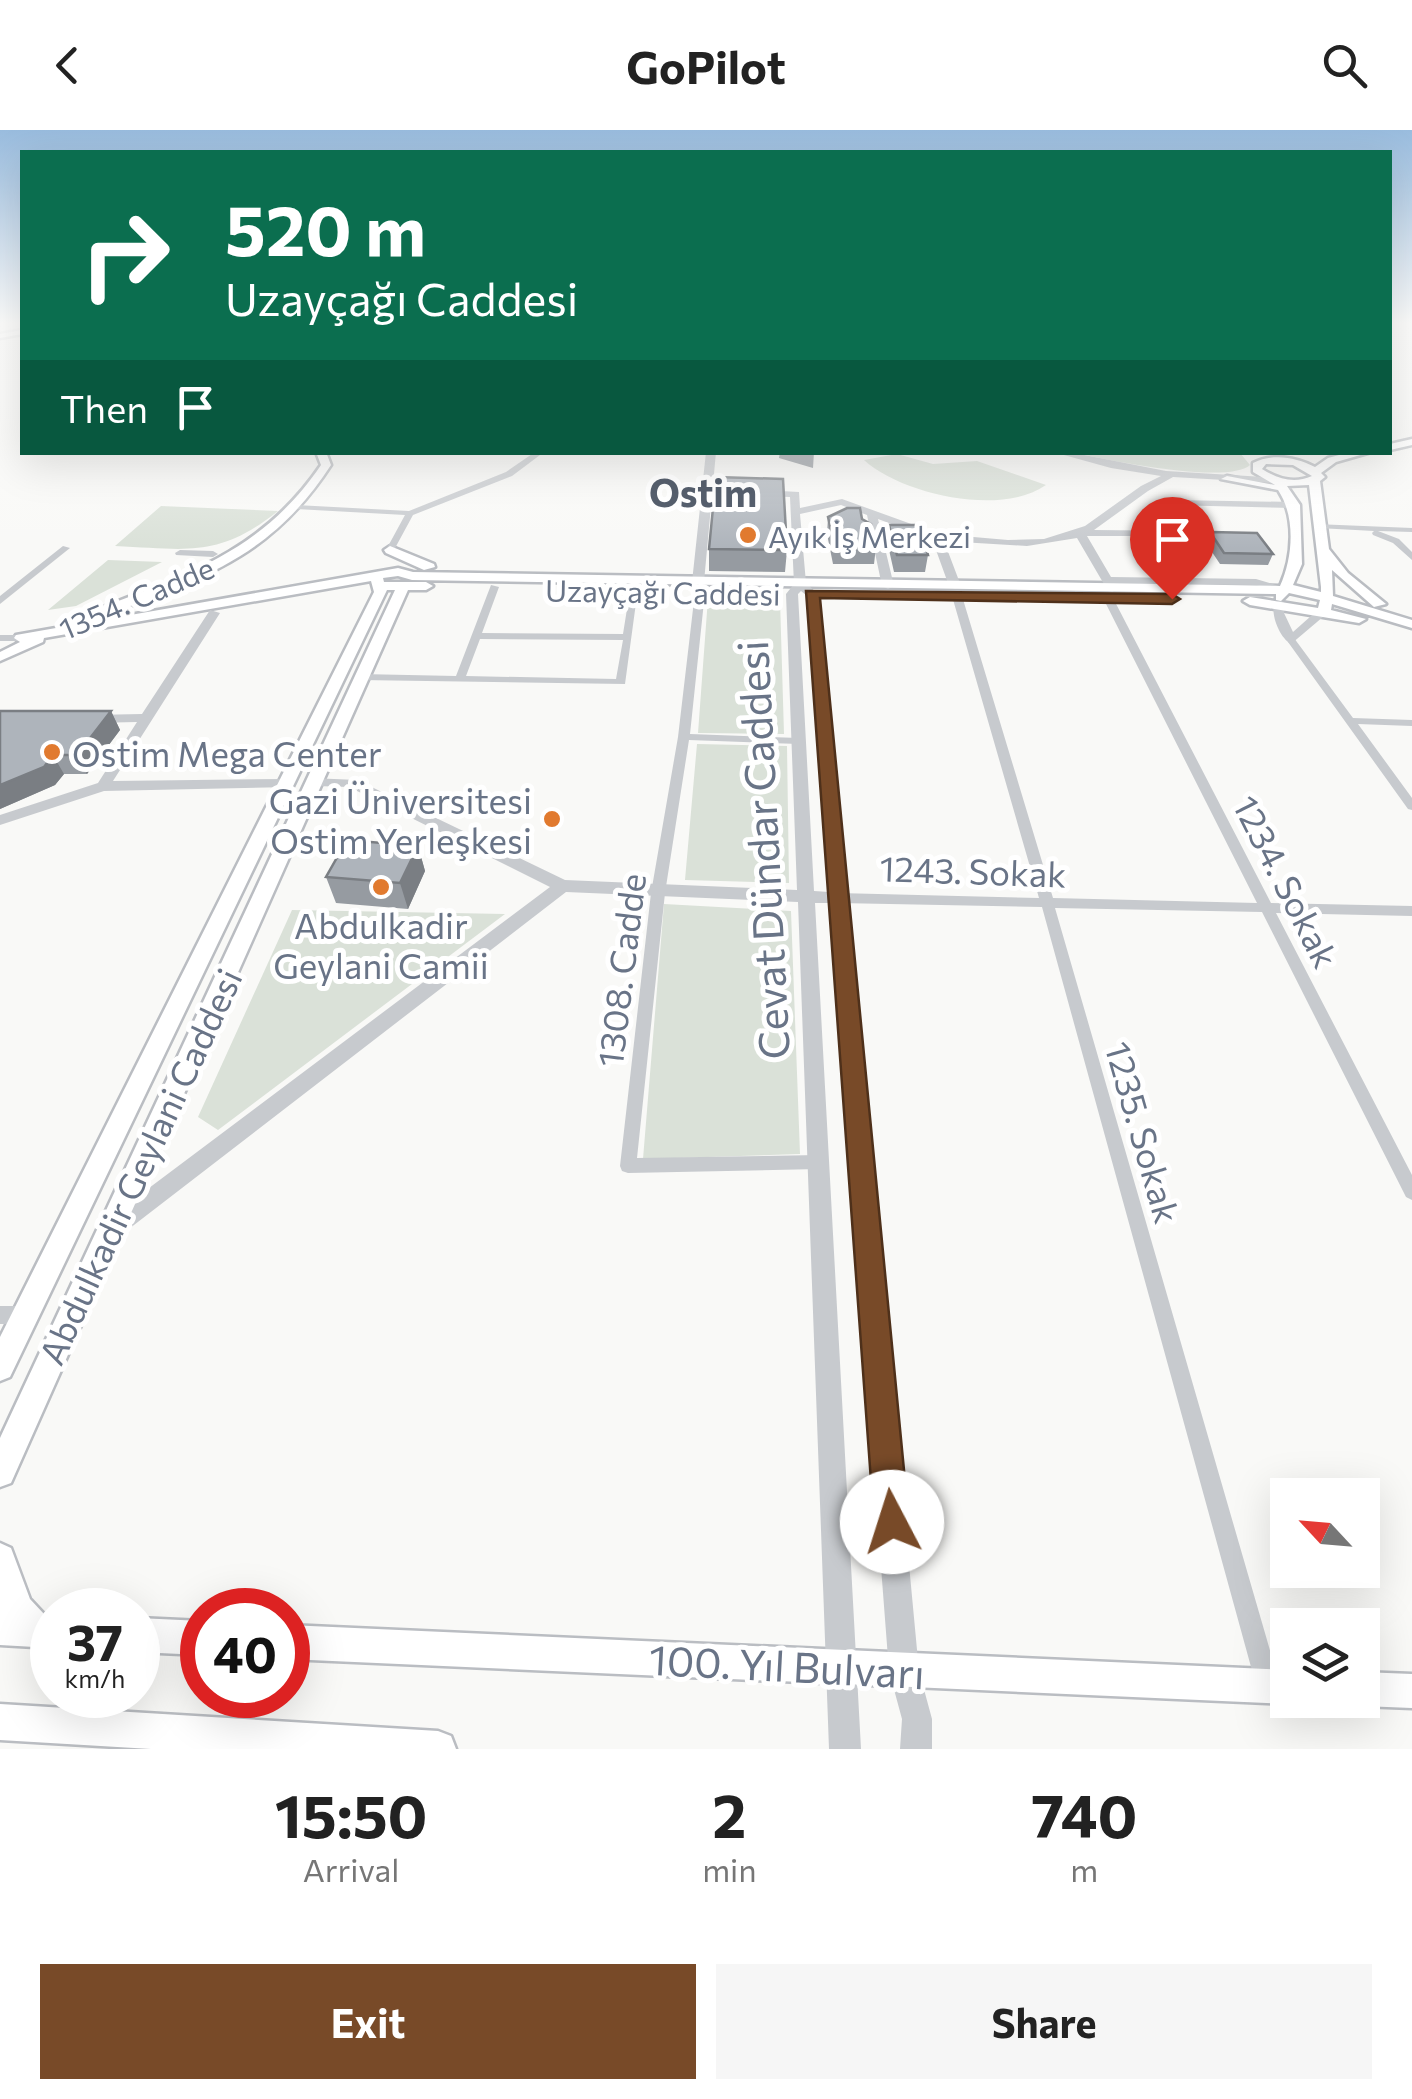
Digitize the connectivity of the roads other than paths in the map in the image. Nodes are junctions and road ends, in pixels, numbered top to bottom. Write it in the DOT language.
graph roads {
  1 [pos="322,455"];
  2 [pos="537,455"];
  3 [pos="711,455"];
  4 [pos="1069,455"];
  5 [pos="1083,455"];
  6 [pos="1249,455"];
  7 [pos="1322,455"];
  8 [pos="1353,455"];
  9 [pos="1287,457"];
  10 [pos="1111,466"];
  11 [pos="1259,467"];
  12 [pos="1172,475"];
  13 [pos="1314,476"];
  14 [pos="1227,479"];
  15 [pos="1277,480"];
  16 [pos="706,492"];
  17 [pos="724,492"];
  18 [pos="742,492"];
  19 [pos="1134,493"];
  20 [pos="1290,499"];
  21 [pos="296,508"];
  22 [pos="795,512"];
  23 [pos="410,513"];
  24 [pos="872,515"];
  25 [pos="1318,526"];
  26 [pos="1341,528"];
  27 [pos="1412,530"];
  28 [pos="269,532"];
  29 [pos="1080,533"];
  30 [pos="937,538"];
  31 [pos="1320,546"];
  32 [pos="66,548"];
  33 [pos="390,550"];
  34 [pos="1412,557"];
  35 [pos="211,560"];
  36 [pos="379,581"];
  37 [pos="407,581"];
  38 [pos="493,583"];
  39 [pos="888,586"];
  40 [pos="699,587"];
  41 [pos="1109,589"];
  42 [pos="635,590"];
  43 [pos="801,591"];
  44 [pos="956,591"];
  45 [pos="1281,596"];
  46 [pos="0,601"];
  47 [pos="1326,604"];
  48 [pos="118,606"];
  49 [pos="214,612"];
  50 [pos="132,617"];
  51 [pos="1412,622"];
  52 [pos="54,632"];
  53 [pos="476,636"];
  54 [pos="628,637"];
  55 [pos="1412,637"];
  56 [pos="0,638"];
  57 [pos="1292,640"];
  58 [pos="9,646"];
  59 [pos="0,657"];
  60 [pos="360,677"];
  61 [pos="460,679"];
  62 [pos="146,718"];
  63 [pos="73,719"];
  64 [pos="1351,721"];
  65 [pos="1412,723"];
  66 [pos="684,737"];
  67 [pos="799,741"];
  68 [pos="316,782"];
  69 [pos="286,784"];
  70 [pos="103,786"];
  71 [pos="1412,806"];
  72 [pos="0,820"];
  73 [pos="562,886"];
  74 [pos="658,893"];
  75 [pos="806,898"];
  76 [pos="838,898"];
  77 [pos="1048,904"];
  78 [pos="1267,909"];
  79 [pos="1412,912"];
  80 [pos="819,1162"];
  81 [pos="1412,1192"];
  82 [pos="108,1232"];
  83 [pos="72,1313"];
  84 [pos="14,1315"];
  85 [pos="0,1367"];
  86 [pos="0,1472"];
  87 [pos="0,1559"];
  88 [pos="30,1619"];
  89 [pos="0,1628"];
  90 [pos="30,1629"];
  91 [pos="310,1643"];
  92 [pos="1270,1659"];
  93 [pos="842,1667"];
  94 [pos="904,1672"];
  95 [pos="1270,1686"];
  96 [pos="1380,1690"];
  97 [pos="1412,1691"];
  98 [pos="5,1727"];
  99 [pos="438,1749"];
  100 [pos="845,1749"];
  101 [pos="916,1749"];
  1 -- 21 [label="main road, 1354. Cadde"];
  2 -- 23 [label="street"];
  3 -- 16 [label="street, 1308. Cadde"];
  4 -- 10 [label="street"];
  5 -- 11 [label="street"];
  6 -- 11 [label="main road"];
  7 -- 9 [label="main road"];
  8 -- 13 [label="main road"];
  9 -- 11 [label="main road"];
  9 -- 13 [label="main road"];
  10 -- 12 [label="street"];
  10 -- 19 [label="street"];
  11 -- 15 [label="main road"];
  12 -- 14 [label="street"];
  12 -- 19 [label="street"];
  13 -- 15 [label="main road"];
  13 -- 25 [label="main road"];
  14 -- 15 [label="street"];
  14 -- 20 [label="main road"];
  15 -- 20 [label="main road"];
  16 -- 17 [label="street"];
  16 -- 40 [label="street, 1308. Cadde"];
  18 -- 22 [label="street"];
  19 -- 29 [label="street"];
  20 -- 29 [label="street"];
  20 -- 45 [label="main road"];
  21 -- 23 [label="street"];
  21 -- 28 [label="main road, 1354. Cadde"];
  22 -- 24 [label="street"];
  22 -- 43 [label="street"];
  23 -- 33 [label="street"];
  24 -- 30 [label="street"];
  24 -- 39 [label="street"];
  25 -- 26 [label="street"];
  25 -- 31 [label="main road"];
  26 -- 27 [label="street"];
  26 -- 34 [label="street"];
  28 -- 35 [label="main road, 1354. Cadde"];
  28 -- 35 [label="main road, 1354. Cadde"];
  29 -- 30 [label="street"];
  29 -- 41 [label="street"];
  30 -- 44 [label="street"];
  31 -- 47 [label="main road"];
  31 -- 51 [label="main road"];
  32 -- 46 [label="street"];
  33 -- 36 [label="main road, Abdulkadir Geylani Caddesi"];
  33 -- 37 [label="main road"];
  33 -- 38 [label="main road"];
  35 -- 48 [label="main road, 1354. Cadde"];
  35 -- 58 [label="main road, 1354. Cadde"];
  36 -- 37 [label="main road, Uzayçağı Caddesi"];
  36 -- 49 [label="main road"];
  36 -- 50 [label="main road"];
  36 -- 69 [label="main road, Abdulkadir Geylani Caddesi"];
  37 -- 38 [label="main road, Uzayçağı Caddesi"];
  37 -- 60 [label="main road, Abdulkadir Geylani Caddesi"];
  38 -- 40 [label="main road, Uzayçağı Caddesi"];
  38 -- 42 [label="main road, Uzayçağı Caddesi"];
  38 -- 53 [label="street"];
  39 -- 43 [label="main road, Uzayçağı Caddesi"];
  39 -- 44 [label="main road, Uzayçağı Caddesi"];
  40 -- 42 [label="main road, Uzayçağı Caddesi"];
  40 -- 43 [label="main road, Uzayçağı Caddesi"];
  40 -- 66 [label="street, 1308. Cadde"];
  41 -- 44 [label="main road, Uzayçağı Caddesi"];
  41 -- 45 [label="main road, Uzayçağı Caddesi"];
  41 -- 78 [label="street, 1234. Sokak"];
  42 -- 54 [label="street"];
  43 -- 44 [label="main road, Uzayçağı Caddesi"];
  43 -- 67 [label="street, Cevat Dündar Caddesi"];
  43 -- 76 [label="street, Cevat Dündar Caddesi"];
  44 -- 77 [label="street, 1235. Sokak"];
  45 -- 47 [label="main road, Uzayçağı Caddesi"];
  45 -- 57 [label="street"];
  47 -- 51 [label="main road"];
  47 -- 55 [label="main road"];
  47 -- 57 [label="street"];
  48 -- 50 [label="main road"];
  48 -- 52 [label="main road, 1354. Cadde"];
  49 -- 58 [label="main road"];
  49 -- 62 [label="street"];
  50 -- 52 [label="main road"];
  52 -- 58 [label="main road, 1354. Cadde"];
  53 -- 54 [label="street"];
  53 -- 61 [label="street"];
  54 -- 61 [label="street"];
  56 -- 58 [label="street"];
  57 -- 64 [label="street"];
  58 -- 59 [label="main road, 1354. Cadde"];
  60 -- 61 [label="street"];
  60 -- 68 [label="main road, Abdulkadir Geylani Caddesi"];
  62 -- 63 [label="street"];
  62 -- 70 [label="street"];
  64 -- 65 [label="street"];
  64 -- 71 [label="street"];
  66 -- 67 [label="street"];
  66 -- 74 [label="street, 1308. Cadde"];
  67 -- 75 [label="street, Cevat Dündar Caddesi"];
  68 -- 69 [label="main road"];
  68 -- 73 [label="street"];
  68 -- 82 [label="main road, Abdulkadir Geylani Caddesi"];
  69 -- 70 [label="street"];
  69 -- 84 [label="main road, Abdulkadir Geylani Caddesi"];
  70 -- 72 [label="street"];
  73 -- 74 [label="street, 1243. Sokak"];
  73 -- 82 [label="street"];
  74 -- 75 [label="street, 1243. Sokak"];
  74 -- 80 [label="street, 1308. Cadde"];
  75 -- 76 [label="street, 1243. Sokak"];
  75 -- 80 [label="street, Cevat Dündar Caddesi"];
  76 -- 77 [label="street, 1243. Sokak"];
  76 -- 94 [label="street, Cevat Dündar Caddesi"];
  77 -- 78 [label="street, 1243. Sokak"];
  77 -- 92 [label="street, 1235. Sokak"];
  78 -- 79 [label="street, 1243. Sokak"];
  78 -- 81 [label="street, 1234. Sokak"];
  80 -- 93 [label="street, Cevat Dündar Caddesi"];
  82 -- 83 [label="main road, Abdulkadir Geylani Caddesi"];
  83 -- 84 [label="main road"];
  83 -- 86 [label="main road, Abdulkadir Geylani Caddesi"];
  84 -- 85 [label="main road, Abdulkadir Geylani Caddesi"];
  87 -- 88 [label="main road"];
  89 -- 90 [label="main road"];
  91 -- 93 [label="main road, 100. Yıl Bulvarı"];
  93 -- 94 [label="main road, 100. Yıl Bulvarı"];
  93 -- 100 [label="street, Cevat Dündar Caddesi"];
  94 -- 95 [label="main road, 100. Yıl Bulvarı"];
  94 -- 101 [label="street, Cevat Dündar Caddesi"];
  96 -- 97 [label="main road"];
  98 -- 99 [label="main road"];
}
